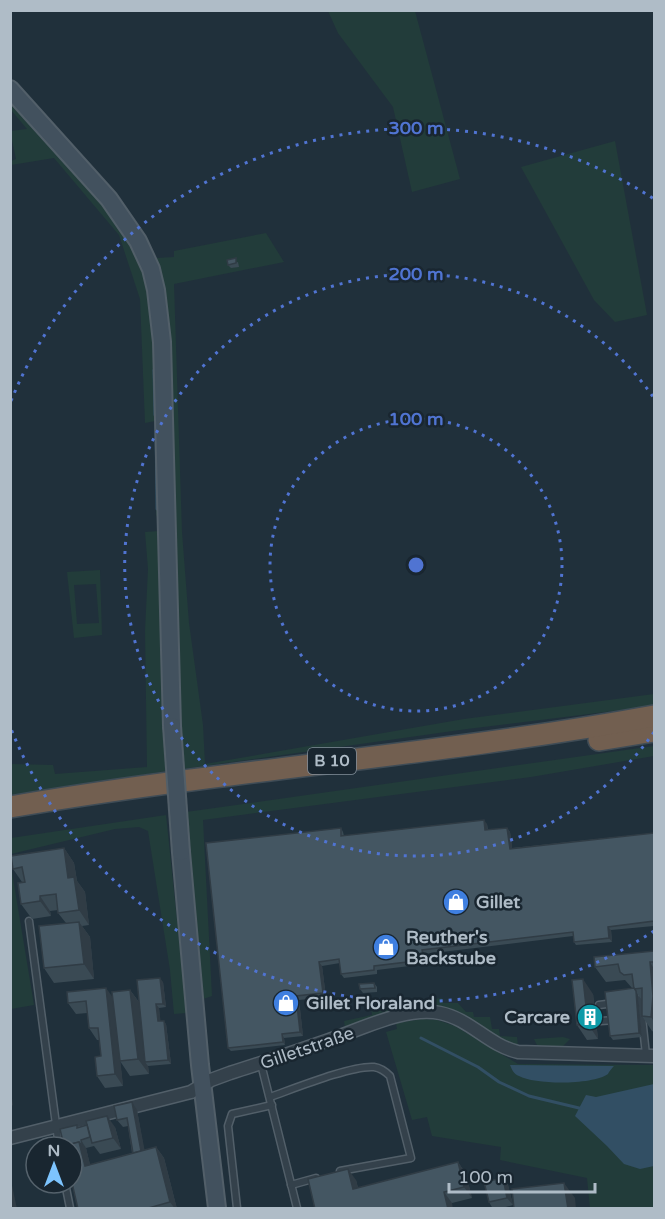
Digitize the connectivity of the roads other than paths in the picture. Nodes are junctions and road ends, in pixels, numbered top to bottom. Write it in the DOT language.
graph roads {
  1 [pos="10,89"];
  2 [pos="654,716"];
  3 [pos="654,731"];
  4 [pos="10,807"];
  5 [pos="10,822"];
  6 [pos="29,921"];
  7 [pos="630,1000"];
  8 [pos="620,1002"];
  9 [pos="599,1005"];
  10 [pos="642,1017"];
  11 [pos="602,1021"];
  12 [pos="650,1056"];
  13 [pos="261,1064"];
  14 [pos="202,1085"];
  15 [pos="270,1097"];
  16 [pos="272,1105"];
  17 [pos="57,1127"];
  18 [pos="58,1135"];
  19 [pos="10,1138"];
  20 [pos="330,1174"];
  21 [pos="320,1176"];
  22 [pos="291,1185"];
  23 [pos="217,1209"];
  24 [pos="237,1209"];
  25 [pos="297,1209"];
  1 -- 14 [label="main road, bridge"];
  2 -- 4 [label="highway, B 10"];
  3 -- 5 [label="highway, B 10"];
  6 -- 17 [label="lane"];
  7 -- 10 [label="lane"];
  8 -- 9 [label="lane"];
  10 -- 11 [label="lane"];
  10 -- 12 [label="lane"];
  12 -- 13 [label="street, Gilletstraße"];
  13 -- 14 [label="street, Gilletstraße"];
  13 -- 15 [label="lane"];
  14 -- 17 [label="street, Gilletstraße"];
  14 -- 23 [label="main road"];
  15 -- 16 [label="lane"];
  15 -- 20 [label="lane"];
  16 -- 22 [label="lane"];
  16 -- 24 [label="lane"];
  17 -- 18 [label="lane"];
  17 -- 19 [label="street, Gilletstraße"];
  21 -- 22 [label="lane"];
  22 -- 25 [label="lane"];
}
